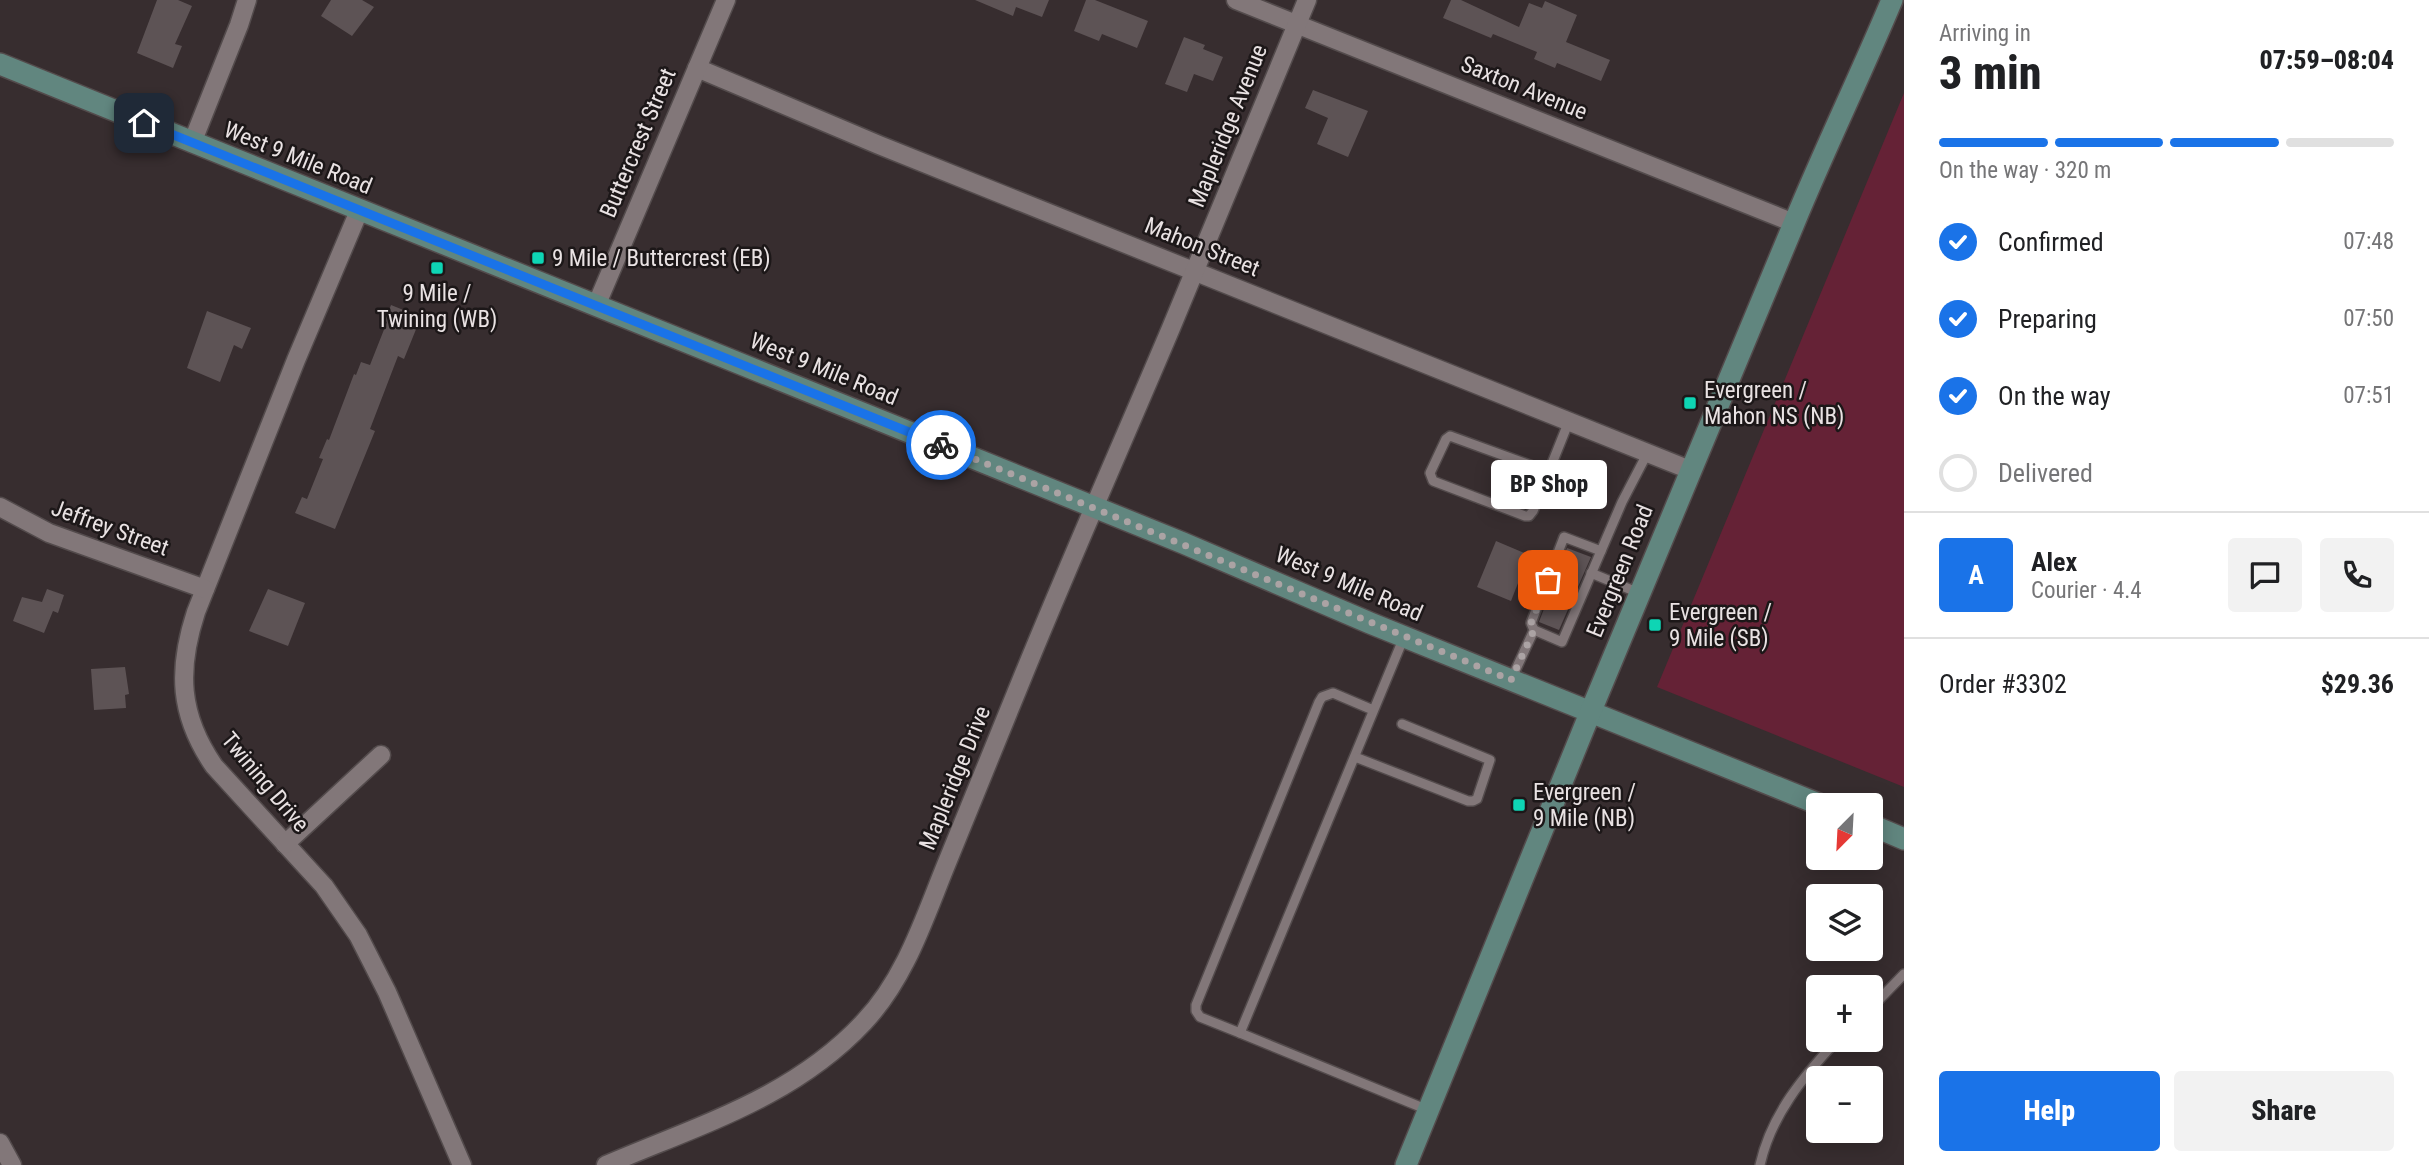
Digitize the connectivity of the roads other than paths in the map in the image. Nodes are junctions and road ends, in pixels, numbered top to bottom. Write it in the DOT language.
graph roads {
  1 [pos="247,0"];
  2 [pos="726,0"];
  3 [pos="1236,0"];
  4 [pos="1307,0"];
  5 [pos="1892,0"];
  6 [pos="1297,24"];
  7 [pos="0,64"];
  8 [pos="697,68"];
  9 [pos="192,143"];
  10 [pos="359,211"];
  11 [pos="1794,223"];
  12 [pos="1195,270"];
  13 [pos="596,306"];
  14 [pos="1569,421"];
  15 [pos="1648,452"];
  16 [pos="1690,470"];
  17 [pos="1549,472"];
  18 [pos="0,507"];
  19 [pos="1095,507"];
  20 [pos="1601,551"];
  21 [pos="1591,573"];
  22 [pos="205,589"];
  23 [pos="1639,593"];
  24 [pos="1534,630"];
  25 [pos="1405,636"];
  26 [pos="1511,680"];
  27 [pos="1373,710"];
  28 [pos="1590,712"];
  29 [pos="1402,724"];
  30 [pos="381,755"];
  31 [pos="1355,757"];
  32 [pos="1806,799"];
  33 [pos="1883,830"];
  34 [pos="1904,839"];
  35 [pos="285,844"];
  36 [pos="1904,974"];
  37 [pos="1883,996"];
  38 [pos="1240,1033"];
  39 [pos="1826,1052"];
  40 [pos="1428,1110"];
  41 [pos="0,1143"];
  42 [pos="12,1165"];
  43 [pos="462,1165"];
  44 [pos="606,1165"];
  45 [pos="1406,1165"];
  46 [pos="1760,1165"];
  1 -- 9 [label="street"];
  2 -- 8 [label="street, Buttercrest Street"];
  3 -- 6 [label="street, Saxton Avenue"];
  4 -- 6 [label="street, Mapleridge Avenue"];
  5 -- 11 [label="main road, Evergreen Road"];
  6 -- 11 [label="street, Saxton Avenue"];
  6 -- 12 [label="street, Mapleridge Avenue"];
  7 -- 9 [label="main road, West 9 Mile Road"];
  8 -- 12 [label="street, Mahon Street"];
  8 -- 13 [label="street, Buttercrest Street"];
  9 -- 10 [label="main road, West 9 Mile Road"];
  10 -- 13 [label="main road, West 9 Mile Road"];
  10 -- 22 [label="street, Twining Drive"];
  11 -- 16 [label="main road, Evergreen Road"];
  12 -- 14 [label="street, Mahon Street"];
  12 -- 19 [label="street, Mapleridge Drive"];
  13 -- 19 [label="main road, West 9 Mile Road"];
  14 -- 15 [label="street, Mahon Street"];
  14 -- 17 [label="lane"];
  15 -- 16 [label="street, Mahon Street"];
  15 -- 20 [label="lane"];
  16 -- 23 [label="main road, Evergreen Road"];
  17 -- 17 [label="lane"];
  18 -- 22 [label="street, Jeffrey Street"];
  19 -- 25 [label="main road, West 9 Mile Road"];
  19 -- 44 [label="street, Mapleridge Drive"];
  20 -- 21 [label="lane"];
  20 -- 24 [label="lane"];
  21 -- 23 [label="lane"];
  21 -- 24 [label="lane"];
  22 -- 35 [label="street, Twining Drive"];
  23 -- 28 [label="main road, Evergreen Road"];
  24 -- 26 [label="lane"];
  25 -- 26 [label="main road, West 9 Mile Road"];
  25 -- 27 [label="lane"];
  26 -- 28 [label="main road, West 9 Mile Road"];
  27 -- 31 [label="lane"];
  27 -- 38 [label="lane"];
  28 -- 32 [label="main road, West 9 Mile Road"];
  28 -- 40 [label="main road, Evergreen Road"];
  29 -- 31 [label="lane"];
  30 -- 35 [label="street"];
  31 -- 38 [label="lane"];
  33 -- 34 [label="main road"];
  35 -- 43 [label="street, Twining Drive"];
  36 -- 37 [label="lane"];
  38 -- 40 [label="lane"];
  39 -- 46 [label="lane"];
  40 -- 45 [label="main road, Evergreen Road"];
  41 -- 42 [label="street"];
}
